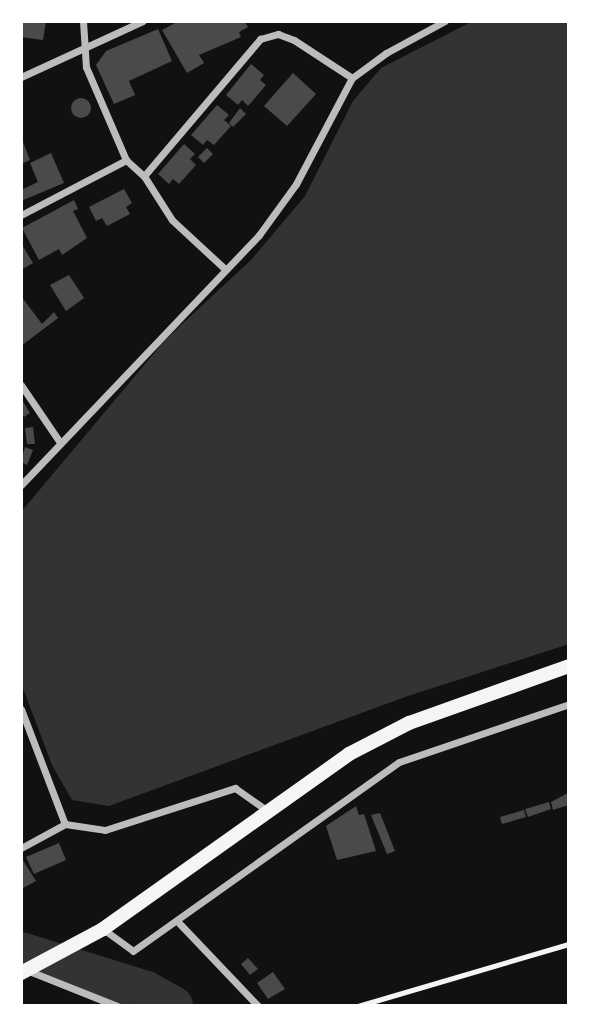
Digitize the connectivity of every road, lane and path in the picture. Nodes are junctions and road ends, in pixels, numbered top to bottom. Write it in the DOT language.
graph roads {
  1 [pos="83,21"];
  2 [pos="143,21"];
  3 [pos="444,21"];
  4 [pos="84,48"];
  5 [pos="21,76"];
  6 [pos="352,78"];
  7 [pos="126,160"];
  8 [pos="144,176"];
  9 [pos="21,215"];
  10 [pos="225,269"];
  11 [pos="21,385"];
  12 [pos="59,441"];
  13 [pos="21,485"];
  14 [pos="569,666"];
  15 [pos="569,704"];
  16 [pos="21,709"];
  17 [pos="270,813"];
  18 [pos="65,824"];
  19 [pos="21,848"];
  20 [pos="178,923"];
  21 [pos="103,929"];
  22 [pos="569,944"];
  23 [pos="25,972"];
  24 [pos="117,1006"];
  25 [pos="258,1006"];
  26 [pos="358,1006"];
  1 -- 4 [label="street"];
  2 -- 4 [label="street"];
  3 -- 6 [label="street"];
  4 -- 5 [label="street"];
  4 -- 7 [label="street"];
  6 -- 8 [label="street"];
  6 -- 10 [label="street"];
  7 -- 8 [label="street"];
  7 -- 9 [label="street"];
  8 -- 10 [label="street"];
  10 -- 12 [label="street"];
  11 -- 12 [label="street"];
  12 -- 13 [label="street"];
  14 -- 17 [label="main road"];
  15 -- 20 [label="street"];
  16 -- 18 [label="street"];
  17 -- 18 [label="street"];
  17 -- 21 [label="main road"];
  18 -- 19 [label="street"];
  20 -- 21 [label="street"];
  20 -- 25 [label="street"];
  21 -- 23 [label="main road"];
  22 -- 26 [label="path"];
  23 -- 24 [label="street"];
}
